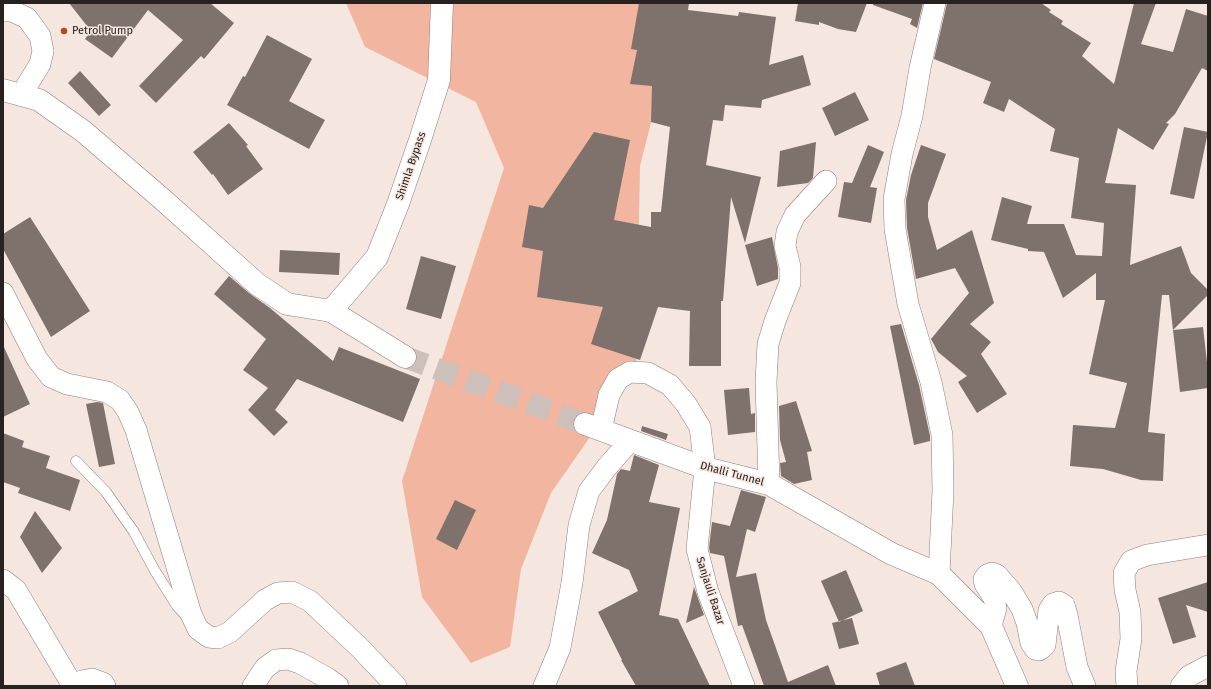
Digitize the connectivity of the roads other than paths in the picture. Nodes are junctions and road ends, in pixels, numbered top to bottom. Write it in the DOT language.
graph roads {
  1 [pos="442,3"];
  2 [pos="935,3"];
  3 [pos="3,11"];
  4 [pos="12,92"];
  5 [pos="826,181"];
  6 [pos="3,293"];
  7 [pos="331,310"];
  8 [pos="405,357"];
  9 [pos="593,427"];
  10 [pos="630,441"];
  11 [pos="76,461"];
  12 [pos="705,468"];
  13 [pos="769,484"];
  14 [pos="1208,545"];
  15 [pos="939,574"];
  16 [pos="3,580"];
  17 [pos="991,626"];
  18 [pos="198,629"];
  19 [pos="1208,666"];
  20 [pos="74,686"];
  21 [pos="105,686"];
  22 [pos="253,686"];
  23 [pos="338,686"];
  24 [pos="396,686"];
  25 [pos="544,686"];
  26 [pos="744,686"];
  27 [pos="1017,686"];
  28 [pos="1085,686"];
  29 [pos="1127,686"];
  30 [pos="1181,686"];
  1 -- 7 [label="main road, Shimla Bypass"];
  2 -- 15 [label="street"];
  3 -- 4 [label="street"];
  4 -- 7 [label="main road"];
  5 -- 13 [label="street"];
  6 -- 18 [label="street"];
  7 -- 8 [label="main road"];
  9 -- 10 [label="main road, Dhalli Tunnel"];
  9 -- 12 [label="street, Sanjauli Bazar"];
  10 -- 12 [label="main road, Dhalli Tunnel"];
  10 -- 25 [label="street"];
  11 -- 18 [label="lane"];
  12 -- 13 [label="main road, Dhalli Tunnel"];
  12 -- 26 [label="street, Sanjauli Bazar"];
  13 -- 15 [label="main road, Dhalli Tunnel"];
  14 -- 29 [label="street"];
  15 -- 17 [label="main road"];
  16 -- 20 [label="street"];
  17 -- 27 [label="main road"];
  17 -- 28 [label="street"];
  18 -- 24 [label="street"];
  19 -- 30 [label="street"];
  20 -- 21 [label="street"];
  22 -- 23 [label="street"];
}
